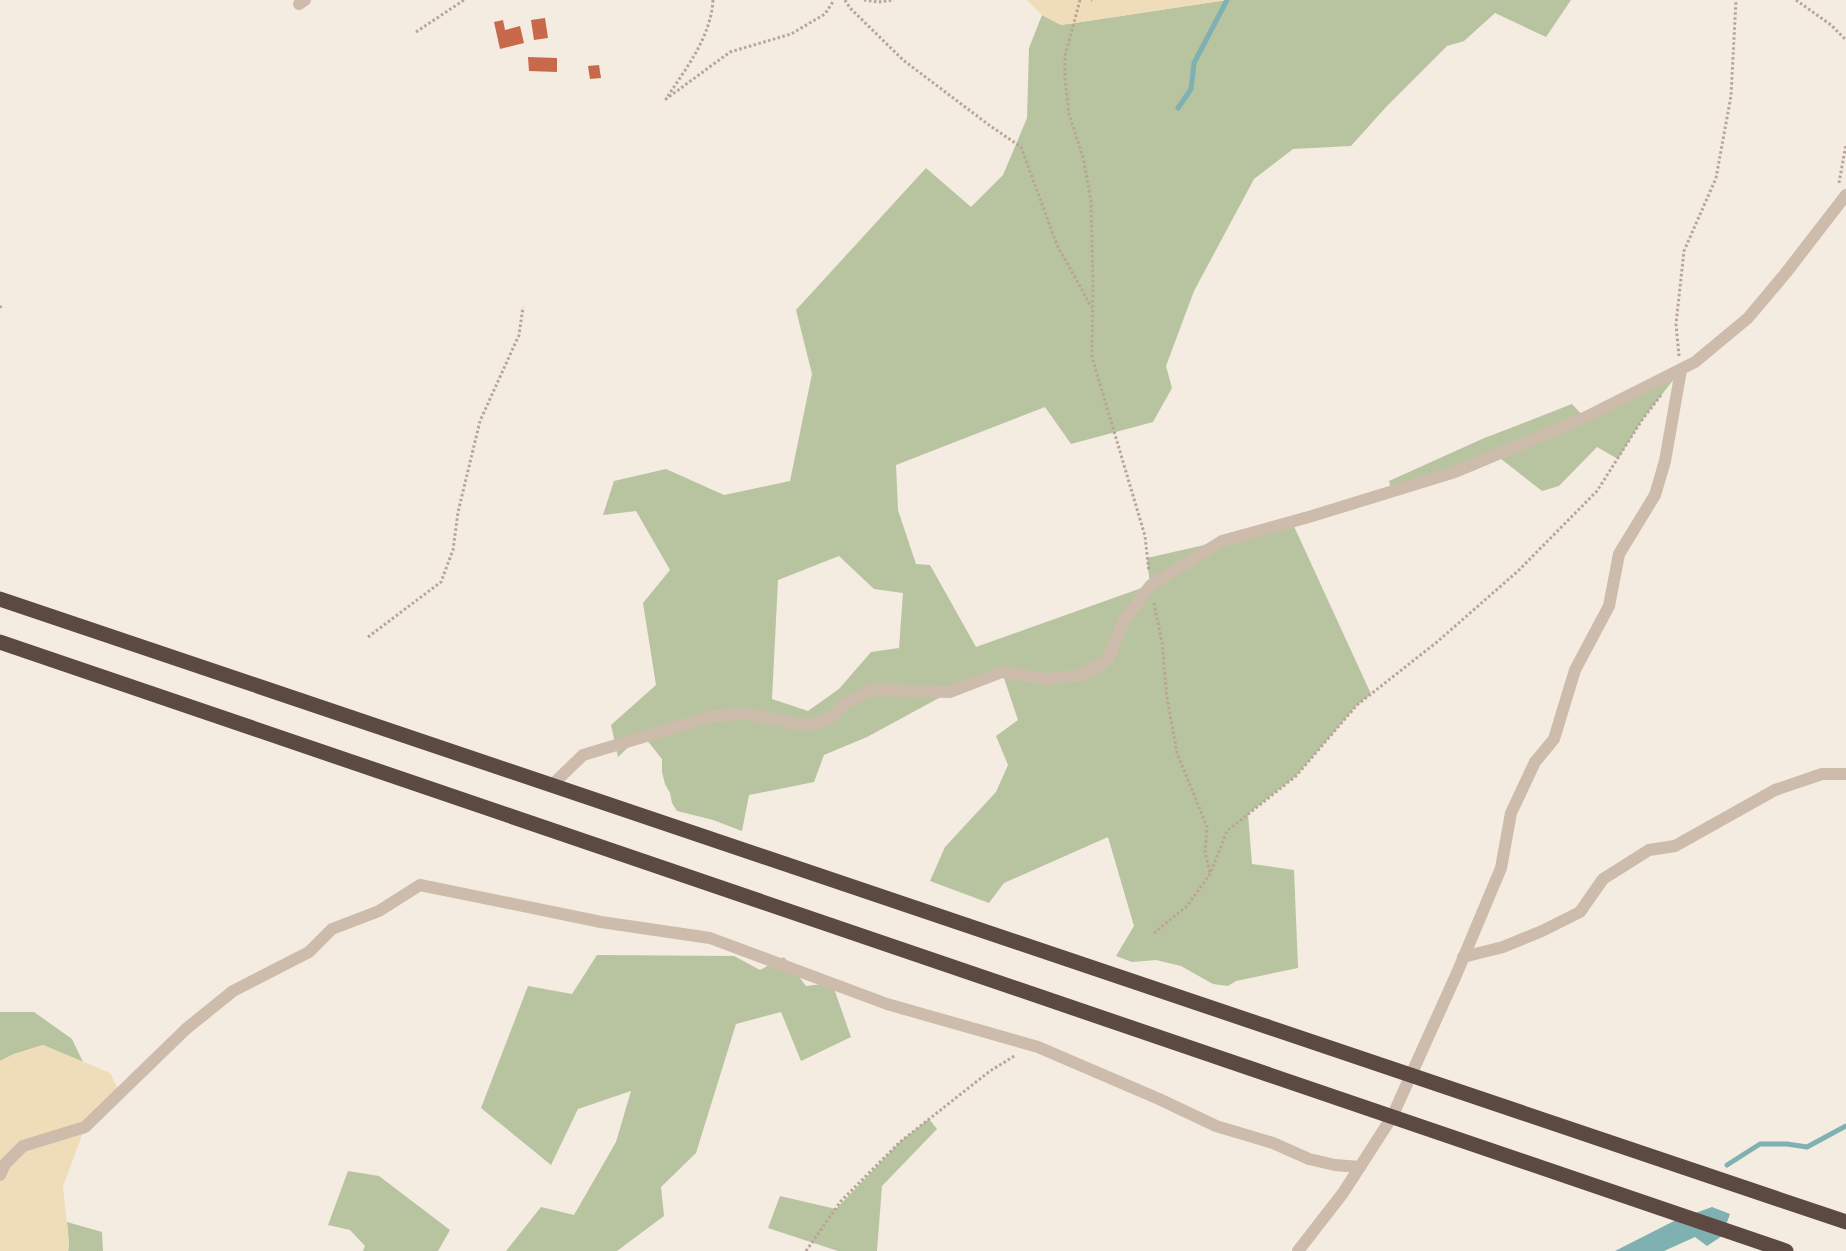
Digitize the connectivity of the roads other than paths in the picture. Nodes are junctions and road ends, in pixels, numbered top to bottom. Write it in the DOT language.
graph roads {
  1 [pos="1846,195"];
  2 [pos="1680,370"];
  3 [pos="0,599"];
  4 [pos="0,642"];
  5 [pos="1846,774"];
  6 [pos="552,785"];
  7 [pos="1464,957"];
  8 [pos="1411,1076"];
  9 [pos="1392,1117"];
  10 [pos="1360,1167"];
  11 [pos="0,1175"];
  12 [pos="1846,1222"];
  13 [pos="1298,1251"];
  14 [pos="1786,1251"];
  1 -- 2 [label="street"];
  2 -- 6 [label="street"];
  2 -- 7 [label="street"];
  3 -- 6 [label="highway"];
  4 -- 9 [label="highway"];
  5 -- 7 [label="street"];
  6 -- 8 [label="highway"];
  7 -- 8 [label="street"];
  8 -- 9 [label="street"];
  8 -- 12 [label="highway"];
  9 -- 10 [label="street"];
  9 -- 14 [label="highway"];
  10 -- 11 [label="street"];
  10 -- 13 [label="street"];
}
